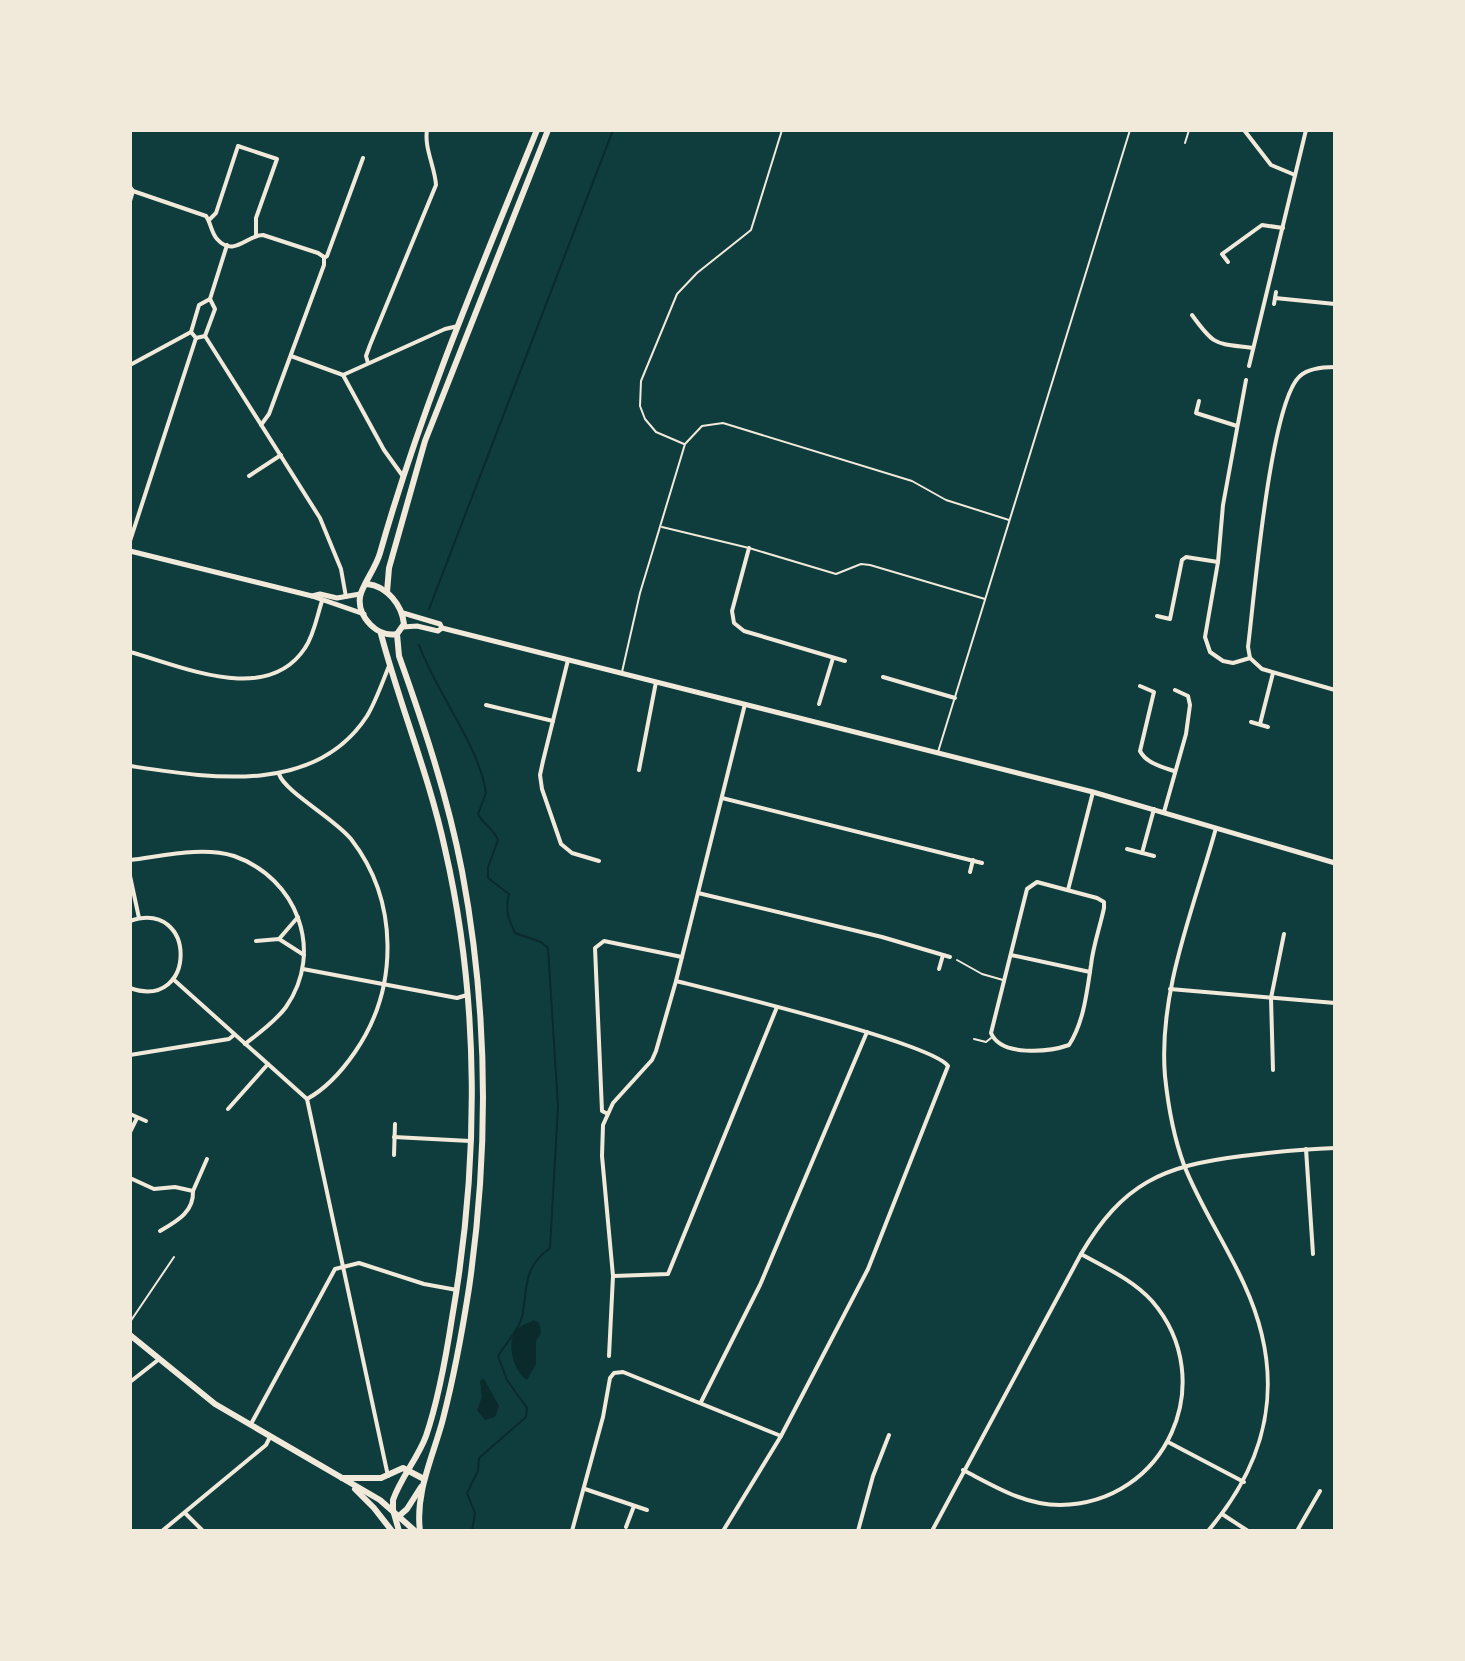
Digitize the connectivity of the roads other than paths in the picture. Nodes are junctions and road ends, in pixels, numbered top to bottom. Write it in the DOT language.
graph roads {
  1 [pos="427,130"];
  2 [pos="537,130"];
  3 [pos="548,130"];
  4 [pos="782,130"];
  5 [pos="1130,130"];
  6 [pos="1189,130"];
  7 [pos="1244,130"];
  8 [pos="1306,130"];
  9 [pos="1185,143"];
  10 [pos="363,158"];
  11 [pos="1295,175"];
  12 [pos="132,189"];
  13 [pos="130,201"];
  14 [pos="209,220"];
  15 [pos="1283,228"];
  16 [pos="256,235"];
  17 [pos="227,245"];
  18 [pos="324,258"];
  19 [pos="1228,262"];
  20 [pos="1275,298"];
  21 [pos="210,299"];
  22 [pos="1335,304"];
  23 [pos="1192,315"];
  24 [pos="459,326"];
  25 [pos="469,330"];
  26 [pos="191,332"];
  27 [pos="205,336"];
  28 [pos="196,338"];
  29 [pos="1253,348"];
  30 [pos="291,356"];
  31 [pos="368,363"];
  32 [pos="130,365"];
  33 [pos="1249,366"];
  34 [pos="1335,367"];
  35 [pos="343,375"];
  36 [pos="1246,380"];
  37 [pos="1199,401"];
  38 [pos="261,425"];
  39 [pos="1237,426"];
  40 [pos="685,444"];
  41 [pos="281,455"];
  42 [pos="402,475"];
  43 [pos="249,476"];
  44 [pos="1010,520"];
  45 [pos="660,526"];
  46 [pos="130,541"];
  47 [pos="749,548"];
  48 [pos="130,551"];
  49 [pos="1218,562"];
  50 [pos="367,584"];
  51 [pos="387,592"];
  52 [pos="360,594"];
  53 [pos="312,596"];
  54 [pos="346,597"];
  55 [pos="985,599"];
  56 [pos="322,601"];
  57 [pos="403,613"];
  58 [pos="364,615"];
  59 [pos="1157,616"];
  60 [pos="403,627"];
  61 [pos="442,628"];
  62 [pos="381,634"];
  63 [pos="397,634"];
  64 [pos="130,652"];
  65 [pos="833,658"];
  66 [pos="1250,658"];
  67 [pos="568,660"];
  68 [pos="845,661"];
  69 [pos="389,666"];
  70 [pos="622,673"];
  71 [pos="1273,673"];
  72 [pos="883,677"];
  73 [pos="656,682"];
  74 [pos="911,685"];
  75 [pos="1140,686"];
  76 [pos="1175,690"];
  77 [pos="1335,690"];
  78 [pos="1195,692"];
  79 [pos="909,693"];
  80 [pos="1188,696"];
  81 [pos="496,697"];
  82 [pos="955,698"];
  83 [pos="745,704"];
  84 [pos="819,704"];
  85 [pos="486,705"];
  86 [pos="493,707"];
  87 [pos="553,721"];
  88 [pos="1251,722"];
  89 [pos="1260,724"];
  90 [pos="1268,727"];
  91 [pos="938,753"];
  92 [pos="130,766"];
  93 [pos="639,770"];
  94 [pos="1175,771"];
  95 [pos="279,774"];
  96 [pos="1093,792"];
  97 [pos="722,798"];
  98 [pos="1154,809"];
  99 [pos="1164,812"];
  100 [pos="1216,828"];
  101 [pos="592,848"];
  102 [pos="1127,849"];
  103 [pos="1142,853"];
  104 [pos="1154,856"];
  105 [pos="589,858"];
  106 [pos="130,860"];
  107 [pos="973,860"];
  108 [pos="599,861"];
  109 [pos="982,863"];
  110 [pos="1335,863"];
  111 [pos="970,872"];
  112 [pos="130,876"];
  113 [pos="1068,891"];
  114 [pos="698,893"];
  115 [pos="299,916"];
  116 [pos="139,918"];
  117 [pos="130,921"];
  118 [pos="1284,934"];
  119 [pos="279,939"];
  120 [pos="256,941"];
  121 [pos="304,955"];
  122 [pos="943,955"];
  123 [pos="1011,955"];
  124 [pos="682,957"];
  125 [pos="950,957"];
  126 [pos="957,960"];
  127 [pos="303,969"];
  128 [pos="939,969"];
  129 [pos="1090,972"];
  130 [pos="173,979"];
  131 [pos="1004,980"];
  132 [pos="676,981"];
  133 [pos="385,984"];
  134 [pos="130,988"];
  135 [pos="1170,989"];
  136 [pos="467,995"];
  137 [pos="1271,998"];
  138 [pos="1335,1003"];
  139 [pos="777,1007"];
  140 [pos="867,1032"];
  141 [pos="234,1035"];
  142 [pos="992,1038"];
  143 [pos="974,1039"];
  144 [pos="245,1044"];
  145 [pos="130,1055"];
  146 [pos="268,1064"];
  147 [pos="1273,1070"];
  148 [pos="307,1099"];
  149 [pos="228,1109"];
  150 [pos="606,1113"];
  151 [pos="130,1114"];
  152 [pos="137,1118"];
  153 [pos="146,1121"];
  154 [pos="395,1124"];
  155 [pos="130,1132"];
  156 [pos="394,1137"];
  157 [pos="470,1141"];
  158 [pos="482,1142"];
  159 [pos="1335,1148"];
  160 [pos="1306,1149"];
  161 [pos="394,1155"];
  162 [pos="207,1159"];
  163 [pos="1184,1165"];
  164 [pos="130,1178"];
  165 [pos="193,1191"];
  166 [pos="160,1231"];
  167 [pos="1081,1254"];
  168 [pos="1313,1254"];
  169 [pos="174,1257"];
  170 [pos="343,1266"];
  171 [pos="613,1276"];
  172 [pos="457,1290"];
  173 [pos="468,1291"];
  174 [pos="130,1322"];
  175 [pos="130,1335"];
  176 [pos="609,1356"];
  177 [pos="158,1360"];
  178 [pos="130,1382"];
  179 [pos="701,1402"];
  180 [pos="250,1426"];
  181 [pos="889,1435"];
  182 [pos="781,1436"];
  183 [pos="270,1437"];
  184 [pos="1168,1442"];
  185 [pos="408,1470"];
  186 [pos="963,1470"];
  187 [pos="388,1476"];
  188 [pos="345,1480"];
  189 [pos="423,1481"];
  190 [pos="1244,1482"];
  191 [pos="584,1488"];
  192 [pos="1320,1491"];
  193 [pos="634,1506"];
  194 [pos="393,1510"];
  195 [pos="647,1510"];
  196 [pos="186,1514"];
  197 [pos="1222,1514"];
  198 [pos="382,1517"];
  199 [pos="397,1517"];
  200 [pos="626,1527"];
  201 [pos="858,1530"];
  202 [pos="162,1531"];
  203 [pos="203,1531"];
  204 [pos="392,1531"];
  205 [pos="399,1531"];
  206 [pos="418,1531"];
  207 [pos="572,1531"];
  208 [pos="723,1531"];
  209 [pos="866,1531"];
  210 [pos="932,1531"];
  211 [pos="1208,1531"];
  212 [pos="1248,1531"];
  213 [pos="1297,1531"];
  1 -- 31 [label="street"];
  2 -- 24 [label="highway"];
  3 -- 25 [label="highway"];
  4 -- 40 [label="lane"];
  5 -- 44 [label="lane"];
  6 -- 9 [label="lane"];
  7 -- 11 [label="street"];
  8 -- 11 [label="street"];
  10 -- 18 [label="street"];
  11 -- 15 [label="street"];
  12 -- 13 [label="street"];
  12 -- 14 [label="street"];
  14 -- 16 [label="street"];
  14 -- 17 [label="street"];
  15 -- 19 [label="street"];
  15 -- 29 [label="street"];
  16 -- 17 [label="street"];
  16 -- 18 [label="street"];
  17 -- 21 [label="street"];
  18 -- 30 [label="street"];
  20 -- 22 [label="street"];
  21 -- 26 [label="street"];
  21 -- 27 [label="street"];
  23 -- 29 [label="street"];
  24 -- 25 [label="highway"];
  24 -- 31 [label="street"];
  24 -- 42 [label="highway"];
  25 -- 51 [label="highway"];
  26 -- 28 [label="street"];
  26 -- 32 [label="street"];
  27 -- 28 [label="street"];
  27 -- 38 [label="street"];
  28 -- 46 [label="street"];
  29 -- 33 [label="street"];
  30 -- 35 [label="street"];
  30 -- 38 [label="street"];
  31 -- 35 [label="street"];
  34 -- 66 [label="street"];
  35 -- 42 [label="street"];
  36 -- 39 [label="street"];
  37 -- 39 [label="street"];
  38 -- 41 [label="street"];
  39 -- 49 [label="street"];
  40 -- 44 [label="lane"];
  40 -- 45 [label="lane"];
  41 -- 43 [label="street"];
  41 -- 54 [label="street"];
  42 -- 50 [label="highway"];
  44 -- 55 [label="lane"];
  45 -- 47 [label="lane"];
  45 -- 70 [label="lane"];
  47 -- 55 [label="lane"];
  47 -- 65 [label="street"];
  48 -- 53 [label="street"];
  49 -- 59 [label="street"];
  49 -- 66 [label="street"];
  50 -- 51 [label="highway"];
  50 -- 52 [label="highway"];
  51 -- 57 [label="highway"];
  52 -- 54 [label="street"];
  52 -- 58 [label="highway"];
  53 -- 54 [label="street"];
  53 -- 56 [label="street"];
  55 -- 82 [label="lane"];
  56 -- 58 [label="street"];
  56 -- 64 [label="street"];
  57 -- 60 [label="highway"];
  57 -- 61 [label="street"];
  58 -- 62 [label="highway"];
  60 -- 61 [label="street"];
  60 -- 63 [label="highway"];
  61 -- 67 [label="street"];
  62 -- 63 [label="highway"];
  62 -- 69 [label="highway"];
  63 -- 158 [label="highway"];
  65 -- 68 [label="street"];
  65 -- 84 [label="street"];
  66 -- 71 [label="street"];
  67 -- 70 [label="street"];
  67 -- 87 [label="street"];
  69 -- 95 [label="street"];
  69 -- 136 [label="highway"];
  70 -- 73 [label="street"];
  71 -- 77 [label="street"];
  71 -- 89 [label="street"];
  72 -- 74 [label="street"];
  73 -- 83 [label="street"];
  73 -- 93 [label="street"];
  74 -- 79 [label="street"];
  74 -- 82 [label="street"];
  75 -- 94 [label="street"];
  76 -- 80 [label="street"];
  78 -- 80 [label="street"];
  80 -- 94 [label="street"];
  81 -- 86 [label="street"];
  82 -- 91 [label="lane"];
  83 -- 91 [label="street"];
  83 -- 97 [label="street"];
  85 -- 86 [label="street"];
  86 -- 87 [label="street"];
  87 -- 105 [label="street"];
  88 -- 89 [label="street"];
  89 -- 90 [label="street"];
  91 -- 96 [label="street"];
  92 -- 95 [label="street"];
  94 -- 99 [label="street"];
  95 -- 133 [label="street"];
  96 -- 98 [label="street"];
  96 -- 113 [label="street"];
  97 -- 107 [label="street"];
  97 -- 114 [label="street"];
  98 -- 99 [label="street"];
  98 -- 103 [label="street"];
  99 -- 100 [label="street"];
  100 -- 110 [label="street"];
  100 -- 135 [label="street"];
  101 -- 105 [label="street"];
  102 -- 103 [label="street"];
  103 -- 104 [label="street"];
  105 -- 108 [label="street"];
  106 -- 115 [label="street"];
  107 -- 109 [label="street"];
  107 -- 111 [label="street"];
  112 -- 116 [label="street"];
  113 -- 123 [label="street"];
  113 -- 129 [label="street"];
  114 -- 122 [label="street"];
  114 -- 124 [label="street"];
  115 -- 119 [label="street"];
  115 -- 121 [label="street"];
  116 -- 117 [label="street"];
  116 -- 130 [label="street"];
  118 -- 137 [label="street"];
  119 -- 120 [label="street"];
  119 -- 121 [label="street"];
  121 -- 127 [label="street"];
  122 -- 125 [label="street"];
  122 -- 128 [label="street"];
  123 -- 129 [label="street"];
  123 -- 131 [label="street"];
  124 -- 132 [label="street"];
  124 -- 150 [label="street"];
  126 -- 131 [label="lane"];
  127 -- 133 [label="street"];
  127 -- 144 [label="street"];
  129 -- 142 [label="street"];
  130 -- 134 [label="street"];
  130 -- 141 [label="street"];
  131 -- 142 [label="street"];
  132 -- 139 [label="street"];
  132 -- 150 [label="street"];
  133 -- 136 [label="street"];
  133 -- 148 [label="street"];
  135 -- 137 [label="street"];
  135 -- 163 [label="street"];
  136 -- 157 [label="highway"];
  137 -- 138 [label="street"];
  137 -- 147 [label="street"];
  139 -- 140 [label="street"];
  139 -- 171 [label="street"];
  140 -- 179 [label="street"];
  140 -- 182 [label="street"];
  141 -- 144 [label="street"];
  141 -- 145 [label="street"];
  142 -- 143 [label="lane"];
  144 -- 146 [label="street"];
  146 -- 148 [label="street"];
  146 -- 149 [label="street"];
  148 -- 170 [label="street"];
  150 -- 171 [label="street"];
  151 -- 152 [label="street"];
  152 -- 153 [label="street"];
  152 -- 155 [label="street"];
  154 -- 156 [label="street"];
  156 -- 157 [label="street"];
  156 -- 161 [label="street"];
  157 -- 158 [label="highway"];
  157 -- 172 [label="highway"];
  158 -- 173 [label="highway"];
  159 -- 160 [label="street"];
  160 -- 163 [label="street"];
  160 -- 168 [label="street"];
  162 -- 165 [label="street"];
  163 -- 167 [label="street"];
  163 -- 190 [label="street"];
  164 -- 165 [label="street"];
  165 -- 166 [label="street"];
  167 -- 184 [label="street"];
  167 -- 186 [label="street"];
  169 -- 174 [label="lane"];
  170 -- 172 [label="street"];
  170 -- 180 [label="street"];
  170 -- 187 [label="street"];
  171 -- 176 [label="street"];
  172 -- 173 [label="highway"];
  172 -- 185 [label="highway"];
  173 -- 189 [label="highway"];
  175 -- 177 [label="highway"];
  177 -- 178 [label="street"];
  177 -- 180 [label="highway"];
  179 -- 182 [label="street"];
  179 -- 191 [label="street"];
  180 -- 183 [label="highway"];
  181 -- 201 [label="street"];
  182 -- 208 [label="street"];
  183 -- 188 [label="highway"];
  183 -- 196 [label="street"];
  184 -- 186 [label="street"];
  184 -- 190 [label="street"];
  185 -- 187 [label="highway"];
  185 -- 189 [label="highway"];
  185 -- 194 [label="highway"];
  186 -- 210 [label="street"];
  187 -- 188 [label="highway"];
  188 -- 194 [label="highway"];
  188 -- 198 [label="highway"];
  189 -- 199 [label="highway"];
  189 -- 206 [label="highway"];
  190 -- 197 [label="street"];
  191 -- 193 [label="street"];
  191 -- 207 [label="street"];
  192 -- 213 [label="street"];
  193 -- 195 [label="street"];
  193 -- 200 [label="street"];
  194 -- 199 [label="highway"];
  196 -- 202 [label="street"];
  196 -- 203 [label="street"];
  197 -- 211 [label="street"];
  197 -- 212 [label="street"];
  198 -- 199 [label="highway"];
  198 -- 204 [label="highway"];
  199 -- 205 [label="highway"];
  199 -- 206 [label="highway"];
  201 -- 209 [label="street"];
}
